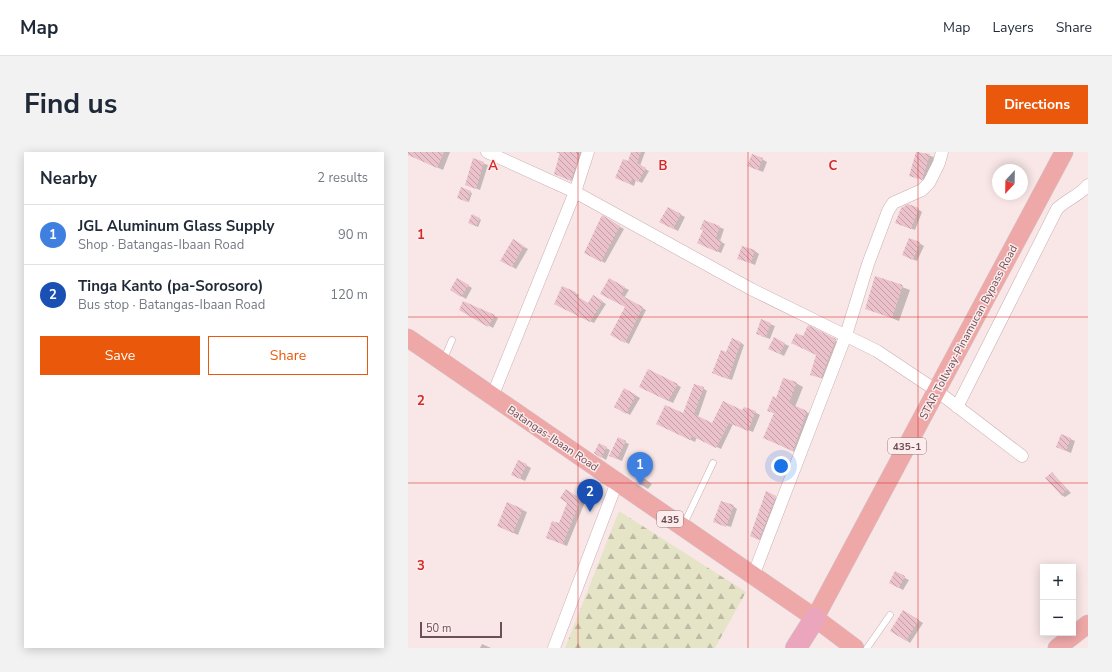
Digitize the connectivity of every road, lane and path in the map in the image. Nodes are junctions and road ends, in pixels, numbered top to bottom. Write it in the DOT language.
graph roads {
  1 [pos="487,152"];
  2 [pos="588,152"];
  3 [pos="942,152"];
  4 [pos="1064,152"];
  5 [pos="1088,185"];
  6 [pos="575,192"];
  7 [pos="846,335"];
  8 [pos="408,338"];
  9 [pos="452,340"];
  10 [pos="442,362"];
  11 [pos="937,391"];
  12 [pos="492,397"];
  13 [pos="957,407"];
  14 [pos="1022,456"];
  15 [pos="713,463"];
  16 [pos="617,482"];
  17 [pos="682,528"];
  18 [pos="753,576"];
  19 [pos="890,615"];
  20 [pos="815,618"];
  21 [pos="1088,624"];
  22 [pos="554,648"];
  23 [pos="796,648"];
  24 [pos="801,648"];
  25 [pos="855,648"];
  26 [pos="866,648"];
  27 [pos="1057,648"];
  1 -- 6 [label="street"];
  2 -- 6 [label="street"];
  3 -- 7 [label="street"];
  4 -- 11 [label="main road, STAR Tollway-Pinamucan Bypass Road / 435-1"];
  5 -- 13 [label="street"];
  6 -- 7 [label="street"];
  6 -- 12 [label="street"];
  7 -- 11 [label="street"];
  7 -- 18 [label="street"];
  8 -- 10 [label="main road, Batangas-Ibaan Road / 435"];
  9 -- 10 [label="lane"];
  10 -- 12 [label="main road, Batangas-Ibaan Road / 435"];
  11 -- 13 [label="street"];
  11 -- 20 [label="main road, STAR Tollway-Pinamucan Bypass Road / 435-1"];
  12 -- 16 [label="main road, Batangas-Ibaan Road / 435"];
  13 -- 14 [label="street"];
  15 -- 17 [label="lane"];
  16 -- 17 [label="main road, Batangas-Ibaan Road / 435"];
  16 -- 22 [label="street"];
  17 -- 18 [label="main road, Batangas-Ibaan Road / 435"];
  18 -- 20 [label="main road, Batangas-Ibaan Road / 435"];
  19 -- 26 [label="lane"];
  20 -- 23 [label="highway"];
  20 -- 24 [label="highway"];
  20 -- 25 [label="main road, Batangas-Ibaan Road / 435"];
  21 -- 27 [label="main road"];
}
